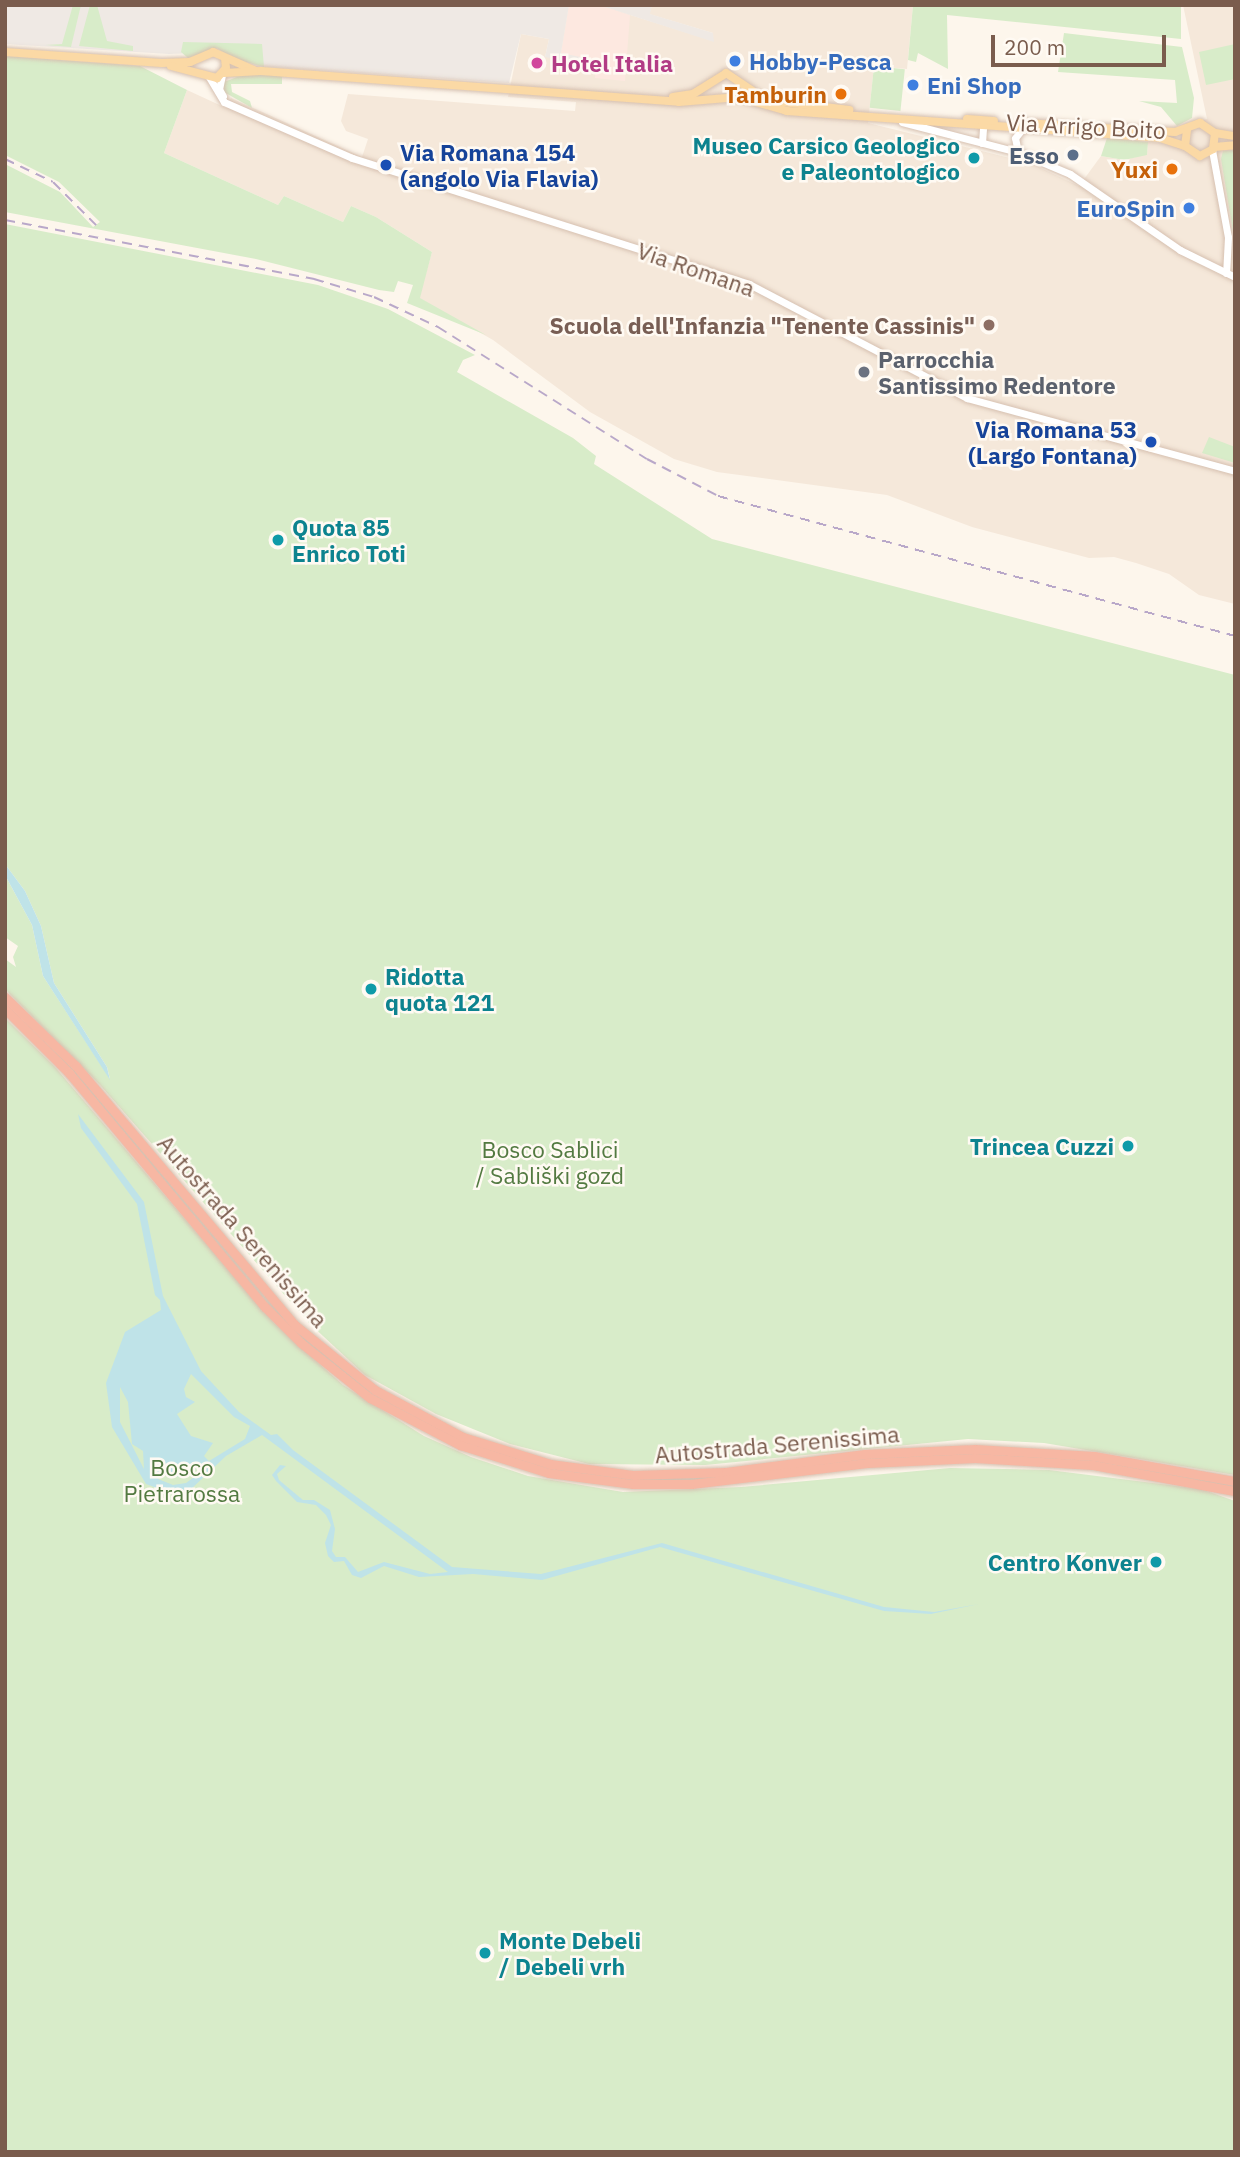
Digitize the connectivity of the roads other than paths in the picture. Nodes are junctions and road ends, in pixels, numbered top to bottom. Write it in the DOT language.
graph roads {
  1 [pos="5,52"];
  2 [pos="204,56"];
  3 [pos="225,58"];
  4 [pos="162,63"];
  5 [pos="261,71"];
  6 [pos="223,74"];
  7 [pos="207,76"];
  8 [pos="736,81"];
  9 [pos="711,83"];
  10 [pos="732,98"];
  11 [pos="660,99"];
  12 [pos="718,99"];
  13 [pos="232,104"];
  14 [pos="884,115"];
  15 [pos="980,123"];
  16 [pos="1023,128"];
  17 [pos="1187,130"];
  18 [pos="1215,133"];
  19 [pos="1235,136"];
  20 [pos="982,142"];
  21 [pos="1235,145"];
  22 [pos="1185,146"];
  23 [pos="1213,149"];
  24 [pos="1018,152"];
  25 [pos="1226,273"];
  26 [pos="1235,277"];
  27 [pos="1235,471"];
  28 [pos="5,997"];
  29 [pos="5,1010"];
  30 [pos="1235,1481"];
  31 [pos="1235,1491"];
  1 -- 4 [label="main road"];
  2 -- 3 [label="main road"];
  2 -- 4 [label="main road"];
  2 -- 7 [label="main road"];
  3 -- 5 [label="main road"];
  3 -- 6 [label="main road"];
  4 -- 7 [label="main road"];
  5 -- 6 [label="main road"];
  5 -- 11 [label="main road"];
  6 -- 7 [label="main road"];
  6 -- 13 [label="street"];
  7 -- 13 [label="street, Via Romana"];
  8 -- 9 [label="main road"];
  8 -- 10 [label="main road"];
  8 -- 14 [label="main road"];
  9 -- 11 [label="main road"];
  9 -- 12 [label="main road"];
  10 -- 12 [label="main road"];
  10 -- 14 [label="main road"];
  11 -- 12 [label="main road"];
  13 -- 27 [label="street, Via Romana"];
  14 -- 15 [label="main road, Via Arrigo Boito"];
  14 -- 20 [label="street"];
  15 -- 16 [label="main road, Via Arrigo Boito"];
  15 -- 17 [label="main road, Via Arrigo Boito"];
  15 -- 20 [label="street"];
  16 -- 22 [label="main road, Via Arrigo Boito"];
  16 -- 24 [label="street"];
  17 -- 18 [label="main road, Via Arrigo Boito"];
  17 -- 22 [label="main road, Via Arrigo Boito"];
  18 -- 19 [label="main road, Via Arrigo Boito"];
  18 -- 23 [label="main road"];
  20 -- 24 [label="street"];
  21 -- 23 [label="main road, Via Arrigo Boito"];
  22 -- 23 [label="main road, Via Arrigo Boito"];
  23 -- 25 [label="street"];
  24 -- 25 [label="street"];
  25 -- 26 [label="street"];
  28 -- 30 [label="highway, Autostrada Serenissima"];
  29 -- 31 [label="highway, Autostrada Serenissima"];
}
